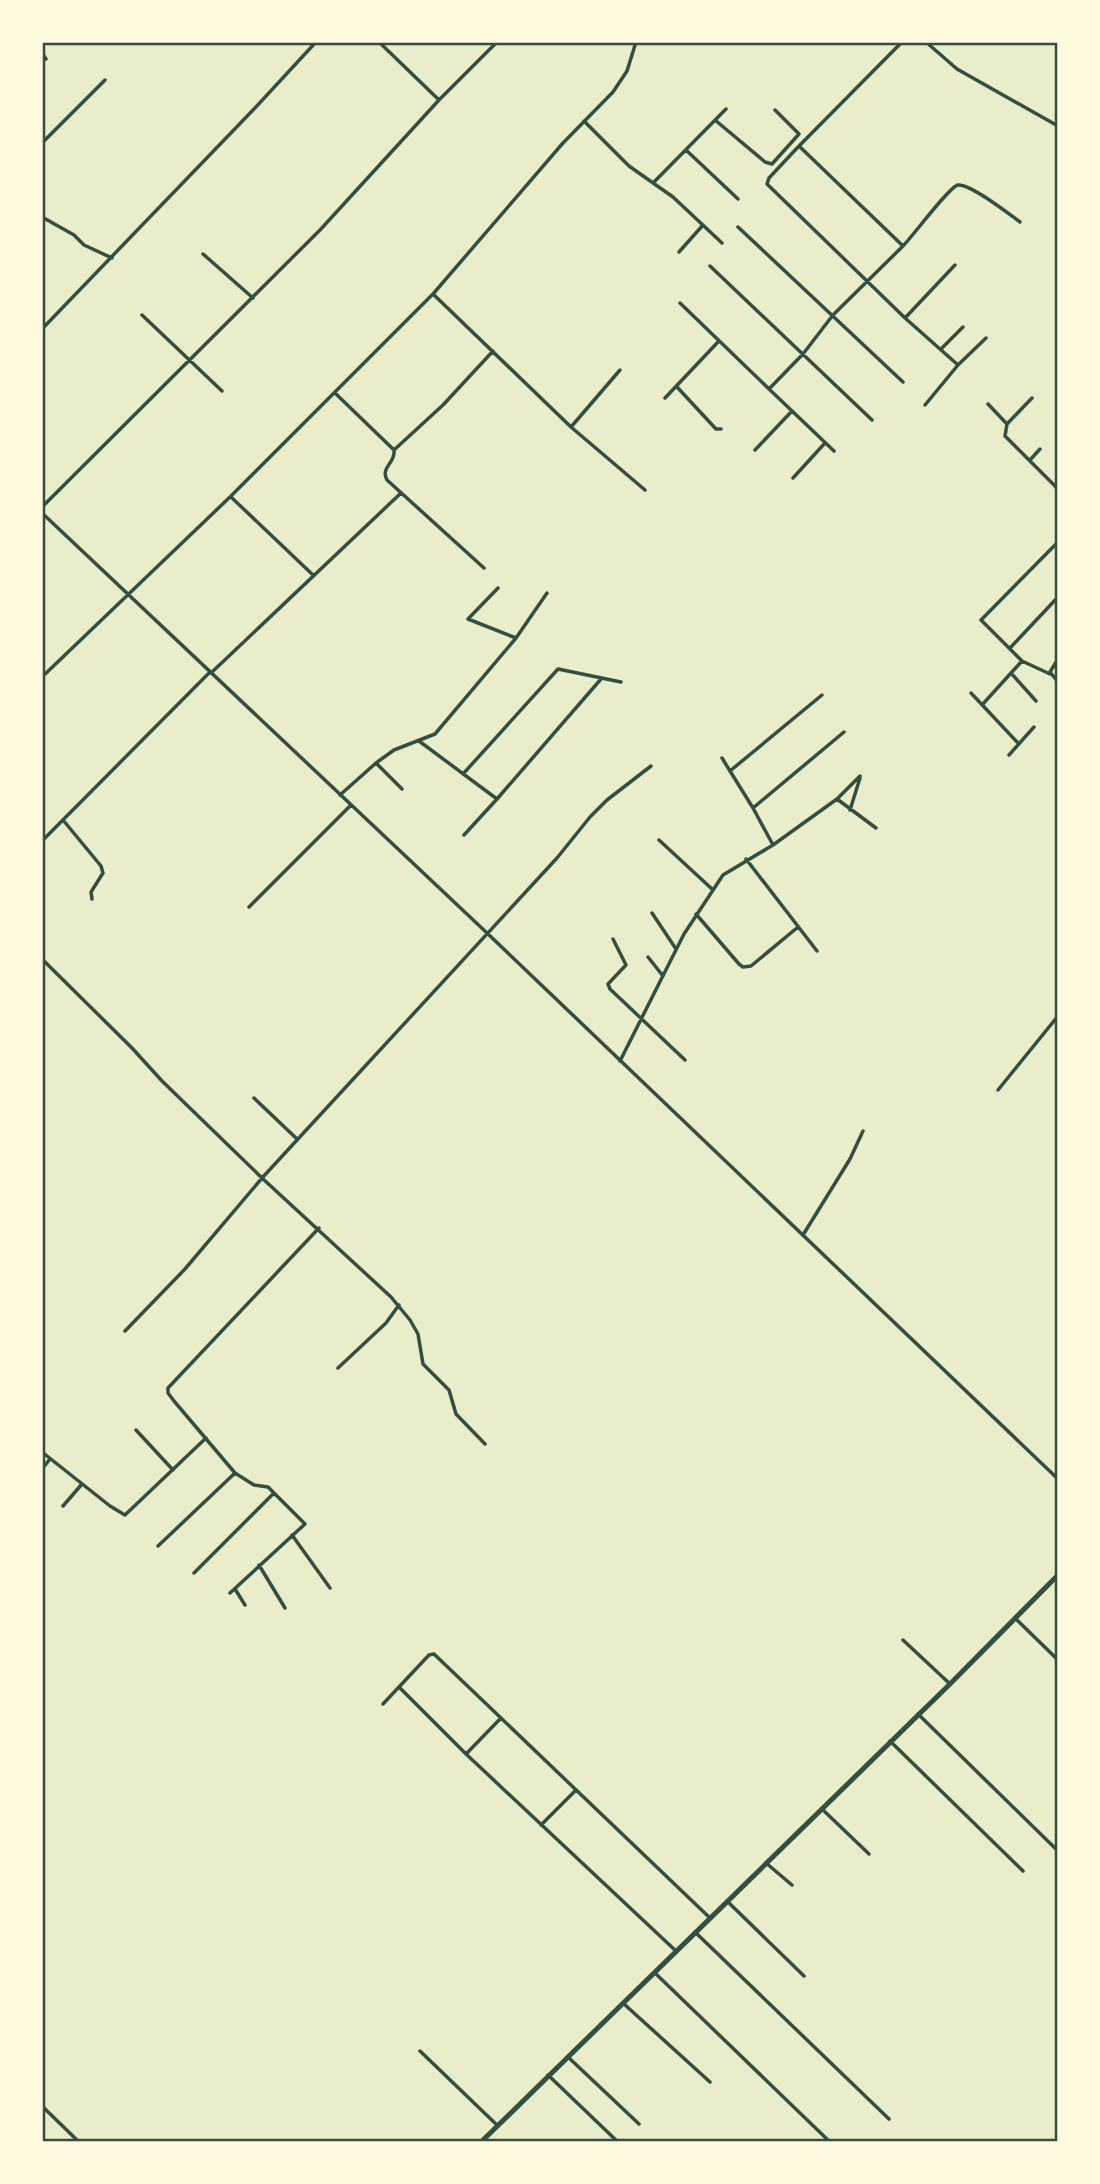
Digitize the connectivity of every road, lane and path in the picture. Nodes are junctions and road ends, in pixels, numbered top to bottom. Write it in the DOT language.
graph roads {
  1 [pos="316,42"];
  2 [pos="379,42"];
  3 [pos="497,42"];
  4 [pos="902,42"];
  5 [pos="926,42"];
  6 [pos="633,43"];
  7 [pos="42,53"];
  8 [pos="46,59"];
  9 [pos="105,80"];
  10 [pos="439,100"];
  11 [pos="726,108"];
  12 [pos="775,110"];
  13 [pos="715,120"];
  14 [pos="584,121"];
  15 [pos="1058,126"];
  16 [pos="799,134"];
  17 [pos="805,140"];
  18 [pos="42,144"];
  19 [pos="799,146"];
  20 [pos="686,149"];
  21 [pos="653,182"];
  22 [pos="738,199"];
  23 [pos="42,217"];
  24 [pos="1020,222"];
  25 [pos="703,225"];
  26 [pos="738,227"];
  27 [pos="722,243"];
  28 [pos="903,246"];
  29 [pos="678,252"];
  30 [pos="203,254"];
  31 [pos="112,258"];
  32 [pos="955,265"];
  33 [pos="710,266"];
  34 [pos="867,281"];
  35 [pos="433,294"];
  36 [pos="253,298"];
  37 [pos="680,303"];
  38 [pos="142,315"];
  39 [pos="833,315"];
  40 [pos="905,318"];
  41 [pos="963,327"];
  42 [pos="42,329"];
  43 [pos="986,338"];
  44 [pos="718,342"];
  45 [pos="942,349"];
  46 [pos="493,351"];
  47 [pos="803,354"];
  48 [pos="189,361"];
  49 [pos="958,365"];
  50 [pos="620,370"];
  51 [pos="903,382"];
  52 [pos="677,387"];
  53 [pos="769,389"];
  54 [pos="222,391"];
  55 [pos="335,393"];
  56 [pos="665,398"];
  57 [pos="1031,398"];
  58 [pos="988,404"];
  59 [pos="925,405"];
  60 [pos="792,411"];
  61 [pos="872,420"];
  62 [pos="1007,424"];
  63 [pos="571,427"];
  64 [pos="721,429"];
  65 [pos="825,443"];
  66 [pos="1040,449"];
  67 [pos="394,450"];
  68 [pos="755,450"];
  69 [pos="834,451"];
  70 [pos="1030,460"];
  71 [pos="793,478"];
  72 [pos="1057,487"];
  73 [pos="645,490"];
  74 [pos="401,493"];
  75 [pos="230,497"];
  76 [pos="42,507"];
  77 [pos="42,513"];
  78 [pos="1058,542"];
  79 [pos="484,568"];
  80 [pos="313,575"];
  81 [pos="498,588"];
  82 [pos="547,593"];
  83 [pos="127,595"];
  84 [pos="1058,597"];
  85 [pos="516,638"];
  86 [pos="1010,648"];
  87 [pos="1058,659"];
  88 [pos="1022,661"];
  89 [pos="210,673"];
  90 [pos="1011,673"];
  91 [pos="1051,674"];
  92 [pos="42,677"];
  93 [pos="602,678"];
  94 [pos="621,682"];
  95 [pos="1058,682"];
  96 [pos="971,694"];
  97 [pos="822,695"];
  98 [pos="1036,701"];
  99 [pos="982,705"];
  100 [pos="1034,727"];
  101 [pos="844,732"];
  102 [pos="419,741"];
  103 [pos="1019,744"];
  104 [pos="1009,755"];
  105 [pos="722,758"];
  106 [pos="376,763"];
  107 [pos="651,766"];
  108 [pos="730,771"];
  109 [pos="463,774"];
  110 [pos="402,789"];
  111 [pos="340,795"];
  112 [pos="497,799"];
  113 [pos="837,799"];
  114 [pos="351,805"];
  115 [pos="753,808"];
  116 [pos="850,810"];
  117 [pos="63,820"];
  118 [pos="876,828"];
  119 [pos="464,835"];
  120 [pos="659,840"];
  121 [pos="42,841"];
  122 [pos="772,845"];
  123 [pos="746,859"];
  124 [pos="712,889"];
  125 [pos="92,899"];
  126 [pos="249,907"];
  127 [pos="652,913"];
  128 [pos="696,914"];
  129 [pos="798,927"];
  130 [pos="487,933"];
  131 [pos="613,939"];
  132 [pos="677,949"];
  133 [pos="817,951"];
  134 [pos="648,957"];
  135 [pos="42,959"];
  136 [pos="663,976"];
  137 [pos="1058,1016"];
  138 [pos="642,1020"];
  139 [pos="685,1059"];
  140 [pos="620,1061"];
  141 [pos="998,1090"];
  142 [pos="254,1098"];
  143 [pos="863,1131"];
  144 [pos="297,1139"];
  145 [pos="262,1178"];
  146 [pos="319,1228"];
  147 [pos="803,1235"];
  148 [pos="399,1306"];
  149 [pos="125,1331"];
  150 [pos="338,1368"];
  151 [pos="136,1430"];
  152 [pos="206,1438"];
  153 [pos="485,1444"];
  154 [pos="42,1452"];
  155 [pos="50,1459"];
  156 [pos="42,1469"];
  157 [pos="173,1470"];
  158 [pos="234,1474"];
  159 [pos="1058,1479"];
  160 [pos="82,1484"];
  161 [pos="274,1493"];
  162 [pos="63,1506"];
  163 [pos="292,1535"];
  164 [pos="158,1546"];
  165 [pos="260,1565"];
  166 [pos="194,1573"];
  167 [pos="1058,1575"];
  168 [pos="330,1588"];
  169 [pos="235,1589"];
  170 [pos="230,1593"];
  171 [pos="245,1605"];
  172 [pos="285,1608"];
  173 [pos="1014,1618"];
  174 [pos="903,1640"];
  175 [pos="1058,1660"];
  176 [pos="950,1684"];
  177 [pos="398,1687"];
  178 [pos="383,1703"];
  179 [pos="918,1714"];
  180 [pos="501,1718"];
  181 [pos="890,1741"];
  182 [pos="466,1754"];
  183 [pos="576,1790"];
  184 [pos="822,1809"];
  185 [pos="541,1825"];
  186 [pos="1058,1851"];
  187 [pos="869,1854"];
  188 [pos="766,1863"];
  189 [pos="1023,1871"];
  190 [pos="792,1885"];
  191 [pos="727,1901"];
  192 [pos="710,1918"];
  193 [pos="695,1932"];
  194 [pos="676,1951"];
  195 [pos="655,1973"];
  196 [pos="804,1976"];
  197 [pos="624,2004"];
  198 [pos="420,2051"];
  199 [pos="568,2057"];
  200 [pos="548,2076"];
  201 [pos="710,2082"];
  202 [pos="42,2106"];
  203 [pos="889,2119"];
  204 [pos="639,2124"];
  205 [pos="498,2126"];
  206 [pos="79,2142"];
  207 [pos="481,2142"];
  208 [pos="618,2142"];
  209 [pos="830,2142"];
  1 -- 31 [label="street"];
  2 -- 10 [label="street"];
  3 -- 10 [label="street"];
  4 -- 17 [label="street"];
  5 -- 15 [label="street"];
  6 -- 14 [label="street"];
  7 -- 8 [label="street"];
  9 -- 18 [label="street"];
  10 -- 36 [label="street"];
  11 -- 13 [label="street"];
  12 -- 16 [label="street"];
  13 -- 16 [label="street"];
  13 -- 20 [label="street"];
  14 -- 21 [label="street"];
  14 -- 35 [label="street"];
  16 -- 17 [label="street"];
  17 -- 19 [label="street"];
  19 -- 28 [label="street"];
  19 -- 34 [label="street"];
  20 -- 21 [label="street"];
  20 -- 22 [label="street"];
  21 -- 25 [label="street"];
  23 -- 31 [label="street"];
  24 -- 28 [label="street"];
  25 -- 27 [label="street"];
  25 -- 29 [label="street"];
  26 -- 39 [label="street"];
  28 -- 34 [label="street"];
  30 -- 36 [label="street"];
  31 -- 42 [label="street"];
  32 -- 40 [label="street"];
  33 -- 47 [label="street"];
  34 -- 39 [label="street"];
  34 -- 40 [label="street"];
  35 -- 46 [label="street"];
  35 -- 55 [label="street"];
  36 -- 48 [label="street"];
  37 -- 44 [label="street"];
  38 -- 48 [label="street"];
  39 -- 47 [label="street"];
  39 -- 51 [label="street"];
  40 -- 45 [label="street"];
  41 -- 45 [label="street"];
  43 -- 49 [label="street"];
  44 -- 52 [label="street"];
  44 -- 53 [label="street"];
  45 -- 49 [label="street"];
  46 -- 63 [label="street"];
  46 -- 67 [label="street"];
  47 -- 53 [label="street"];
  47 -- 61 [label="street"];
  48 -- 54 [label="street"];
  48 -- 76 [label="street"];
  49 -- 59 [label="street"];
  50 -- 63 [label="street"];
  52 -- 56 [label="street"];
  52 -- 64 [label="street"];
  53 -- 60 [label="street"];
  55 -- 67 [label="street"];
  55 -- 75 [label="street"];
  57 -- 62 [label="street"];
  58 -- 62 [label="street"];
  60 -- 65 [label="street"];
  60 -- 68 [label="street"];
  62 -- 70 [label="street"];
  63 -- 73 [label="street"];
  65 -- 69 [label="street"];
  65 -- 71 [label="street"];
  66 -- 70 [label="street"];
  67 -- 74 [label="street"];
  70 -- 72 [label="street"];
  74 -- 79 [label="street"];
  74 -- 80 [label="street"];
  75 -- 80 [label="street"];
  75 -- 83 [label="street"];
  77 -- 83 [label="street"];
  78 -- 86 [label="street"];
  80 -- 89 [label="street"];
  81 -- 85 [label="street"];
  82 -- 85 [label="street"];
  83 -- 89 [label="street"];
  83 -- 92 [label="street"];
  84 -- 86 [label="street"];
  85 -- 102 [label="street"];
  86 -- 88 [label="street"];
  87 -- 91 [label="street"];
  88 -- 90 [label="street"];
  88 -- 91 [label="street"];
  89 -- 111 [label="street"];
  89 -- 117 [label="street"];
  90 -- 98 [label="street"];
  90 -- 99 [label="street"];
  91 -- 95 [label="street"];
  93 -- 94 [label="street"];
  93 -- 109 [label="street"];
  93 -- 112 [label="street"];
  96 -- 99 [label="street"];
  97 -- 108 [label="street"];
  99 -- 103 [label="street"];
  100 -- 103 [label="street"];
  101 -- 115 [label="street"];
  102 -- 106 [label="street"];
  102 -- 109 [label="street"];
  103 -- 104 [label="street"];
  105 -- 108 [label="street"];
  106 -- 110 [label="street"];
  106 -- 111 [label="street"];
  107 -- 130 [label="street"];
  108 -- 115 [label="street"];
  109 -- 112 [label="street"];
  111 -- 114 [label="street"];
  112 -- 119 [label="street"];
  113 -- 116 [label="street"];
  113 -- 116 [label="street"];
  113 -- 122 [label="street"];
  114 -- 126 [label="street"];
  114 -- 130 [label="street"];
  115 -- 122 [label="street"];
  116 -- 118 [label="street"];
  117 -- 121 [label="street"];
  117 -- 125 [label="street"];
  120 -- 124 [label="street"];
  122 -- 123 [label="street"];
  123 -- 124 [label="street"];
  123 -- 129 [label="street"];
  124 -- 128 [label="street"];
  127 -- 132 [label="street"];
  128 -- 129 [label="street"];
  128 -- 132 [label="street"];
  129 -- 133 [label="street"];
  130 -- 140 [label="street"];
  130 -- 144 [label="street"];
  131 -- 138 [label="street"];
  132 -- 136 [label="street"];
  134 -- 136 [label="street"];
  135 -- 145 [label="street"];
  136 -- 138 [label="street"];
  137 -- 141 [label="street"];
  138 -- 139 [label="street"];
  138 -- 140 [label="street"];
  140 -- 147 [label="street"];
  142 -- 144 [label="street"];
  143 -- 147 [label="street"];
  144 -- 145 [label="street"];
  145 -- 146 [label="street"];
  145 -- 149 [label="street"];
  146 -- 148 [label="street"];
  146 -- 152 [label="street"];
  147 -- 159 [label="street"];
  148 -- 150 [label="street"];
  148 -- 153 [label="street"];
  151 -- 157 [label="street"];
  152 -- 157 [label="street"];
  152 -- 158 [label="street"];
  154 -- 155 [label="street"];
  155 -- 156 [label="street"];
  155 -- 160 [label="street"];
  157 -- 160 [label="street"];
  158 -- 161 [label="street"];
  158 -- 164 [label="street"];
  160 -- 162 [label="street"];
  161 -- 163 [label="street"];
  161 -- 166 [label="street"];
  163 -- 165 [label="street"];
  163 -- 168 [label="street"];
  165 -- 169 [label="street"];
  165 -- 172 [label="street"];
  167 -- 173 [label="main road"];
  169 -- 170 [label="street"];
  169 -- 171 [label="street"];
  173 -- 175 [label="street"];
  173 -- 176 [label="main road"];
  174 -- 176 [label="street"];
  176 -- 179 [label="main road"];
  177 -- 178 [label="street"];
  177 -- 180 [label="street"];
  177 -- 182 [label="street"];
  179 -- 181 [label="main road"];
  179 -- 186 [label="street"];
  180 -- 182 [label="street"];
  180 -- 183 [label="street"];
  181 -- 184 [label="main road"];
  181 -- 189 [label="street"];
  182 -- 185 [label="street"];
  183 -- 185 [label="street"];
  183 -- 192 [label="street"];
  184 -- 187 [label="street"];
  184 -- 188 [label="main road"];
  185 -- 194 [label="street"];
  188 -- 190 [label="street"];
  188 -- 191 [label="main road"];
  191 -- 192 [label="main road"];
  191 -- 196 [label="street"];
  192 -- 193 [label="main road"];
  193 -- 194 [label="main road"];
  193 -- 203 [label="street"];
  194 -- 195 [label="main road"];
  195 -- 197 [label="main road"];
  195 -- 209 [label="street"];
  197 -- 199 [label="main road"];
  197 -- 201 [label="street"];
  198 -- 205 [label="street"];
  199 -- 200 [label="main road"];
  199 -- 204 [label="street"];
  200 -- 205 [label="main road"];
  200 -- 208 [label="street"];
  202 -- 206 [label="street"];
  205 -- 207 [label="main road"];
}
